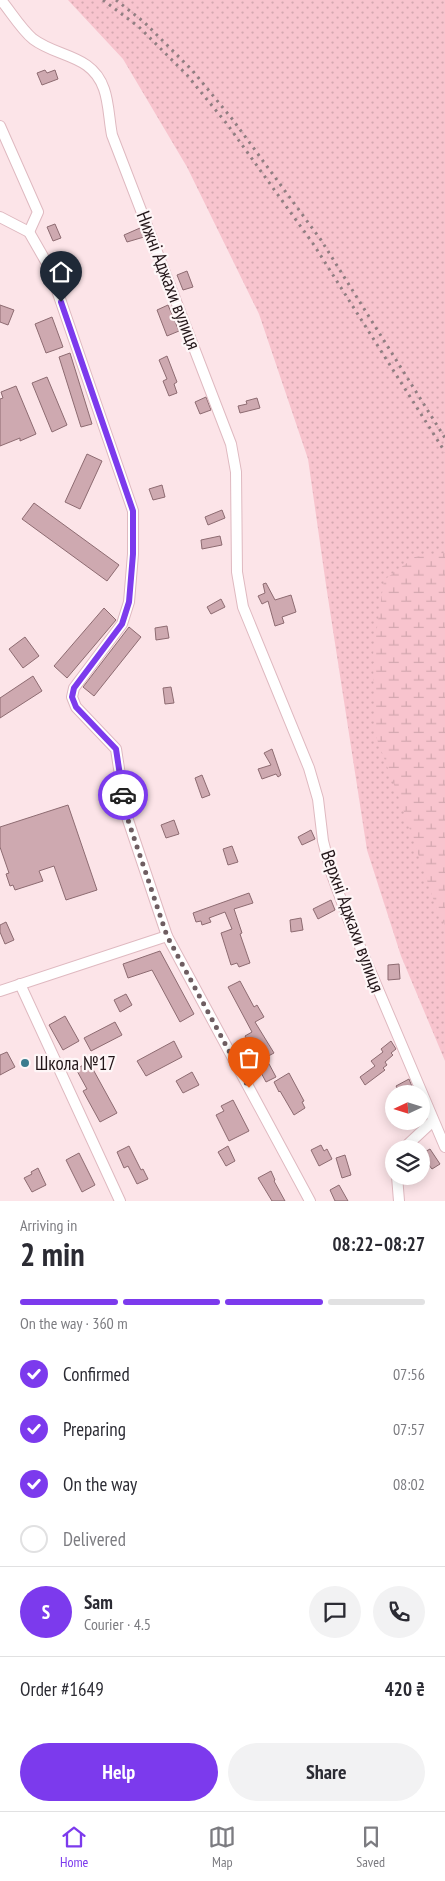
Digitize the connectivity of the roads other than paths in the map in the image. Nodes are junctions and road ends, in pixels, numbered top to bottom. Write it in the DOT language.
graph roads {
  1 [pos="1,2"];
  2 [pos="0,126"];
  3 [pos="0,217"];
  4 [pos="29,232"];
  5 [pos="243,607"];
  6 [pos="167,936"];
  7 [pos="20,984"];
  8 [pos="0,991"];
  9 [pos="433,1121"];
  10 [pos="413,1140"];
  11 [pos="445,1147"];
  12 [pos="398,1185"];
  13 [pos="120,1201"];
  14 [pos="310,1201"];
  15 [pos="399,1201"];
  1 -- 5 [label="street, Нижні Аджахи вулиця"];
  2 -- 4 [label="street"];
  3 -- 4 [label="street"];
  4 -- 6 [label="street"];
  5 -- 9 [label="street, Верхні Аджахи вулиця"];
  6 -- 7 [label="street"];
  6 -- 14 [label="street"];
  7 -- 8 [label="street"];
  7 -- 13 [label="street"];
  9 -- 10 [label="street"];
  9 -- 11 [label="street, Верхні Аджахи вулиця"];
  12 -- 15 [label="street"];
}
